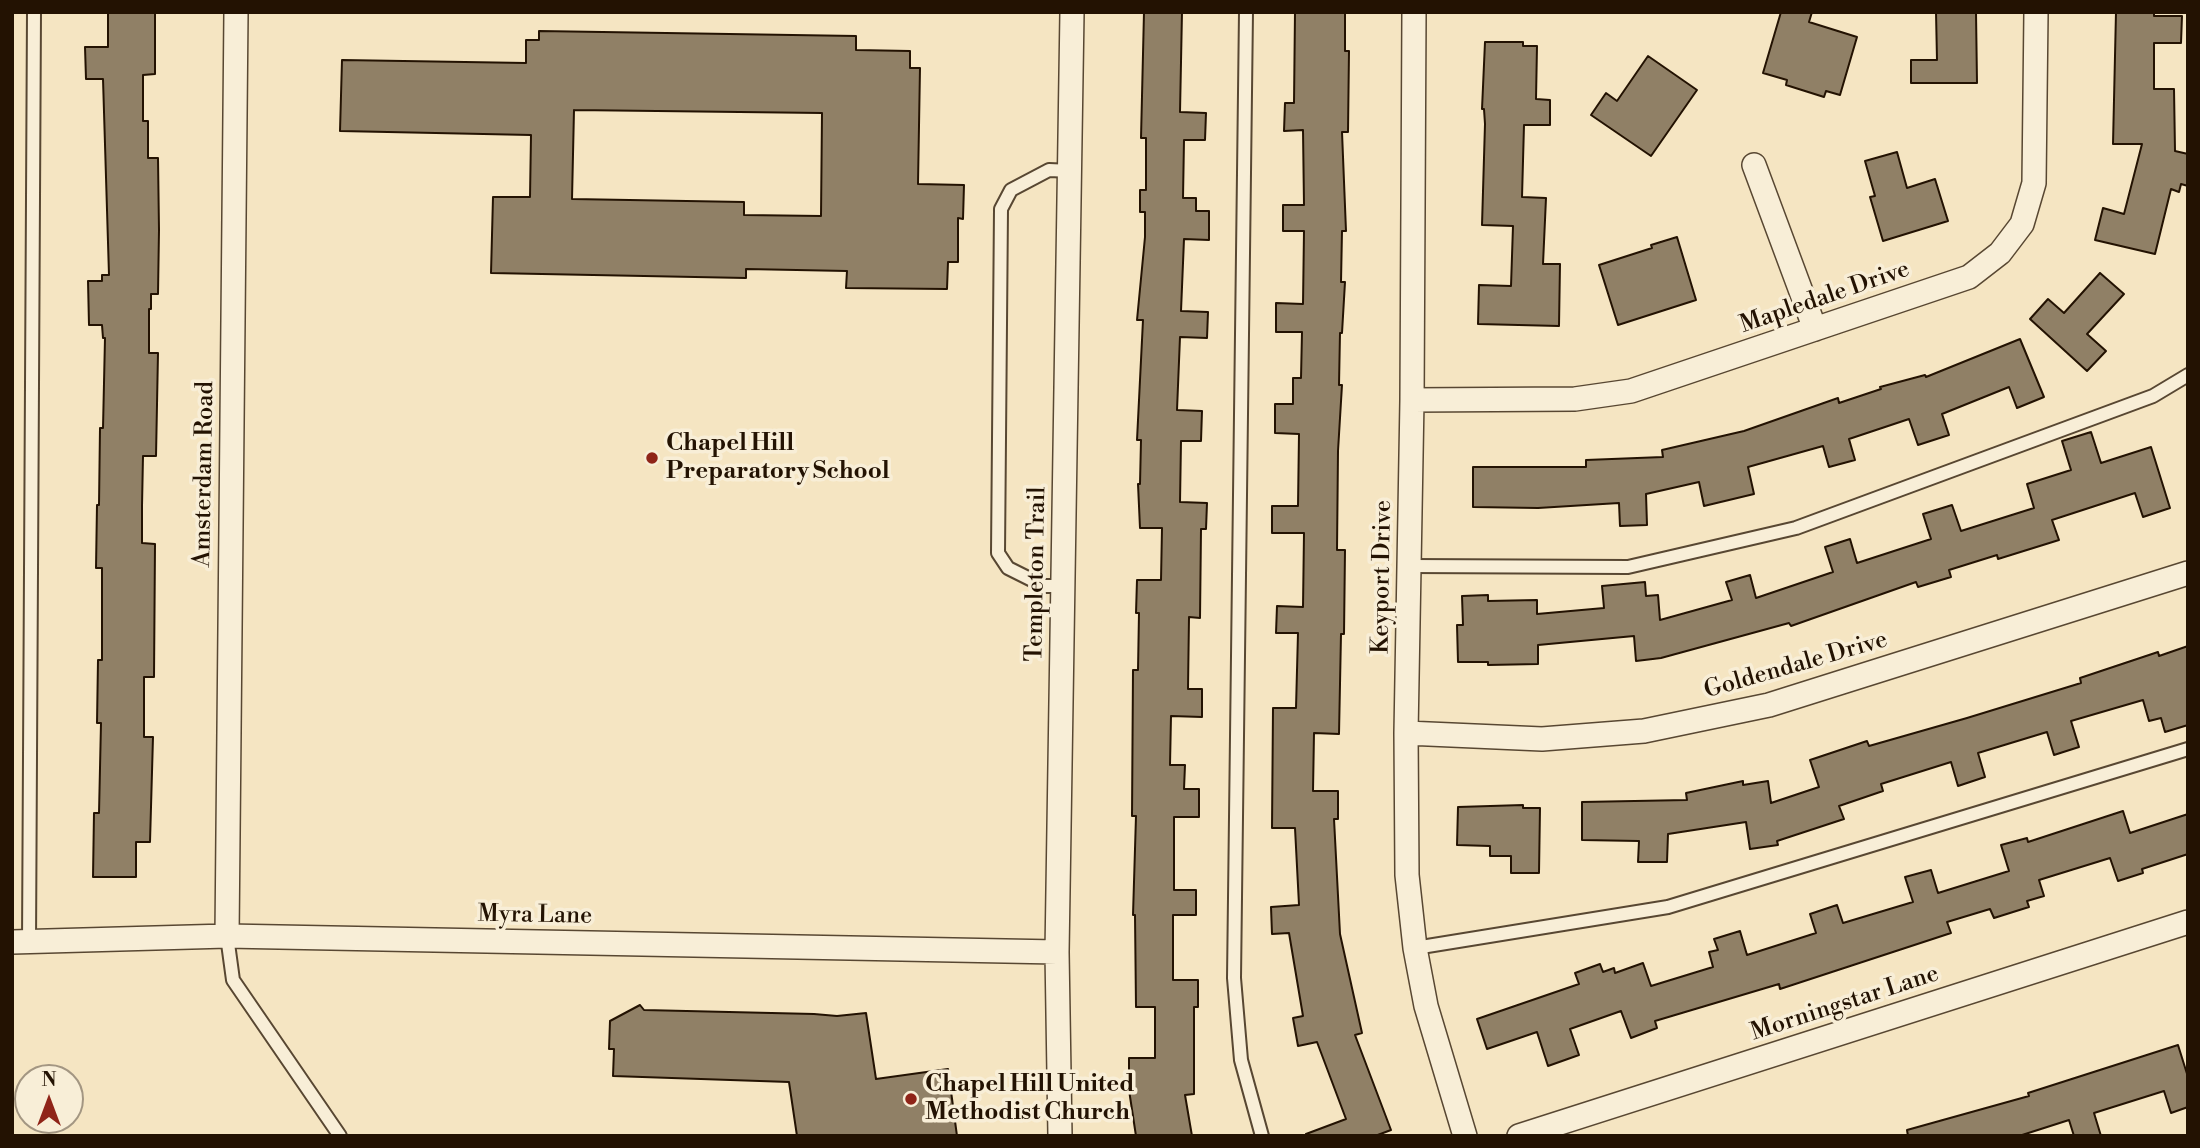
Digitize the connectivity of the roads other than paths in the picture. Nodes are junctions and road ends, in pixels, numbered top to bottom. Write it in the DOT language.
graph roads {
  1 [pos="34,12"];
  2 [pos="236,12"];
  3 [pos="1072,12"];
  4 [pos="1246,12"];
  5 [pos="1414,12"];
  6 [pos="2036,12"];
  7 [pos="1754,165"];
  8 [pos="1071,171"];
  9 [pos="1815,329"];
  10 [pos="2188,375"];
  11 [pos="1412,400"];
  12 [pos="1410,566"];
  13 [pos="2188,573"];
  14 [pos="1063,586"];
  15 [pos="1406,733"];
  16 [pos="2188,749"];
  17 [pos="2188,922"];
  18 [pos="227,936"];
  19 [pos="21,942"];
  20 [pos="1415,948"];
  21 [pos="1057,952"];
  22 [pos="340,1136"];
  23 [pos="1060,1136"];
  24 [pos="1262,1136"];
  25 [pos="1465,1136"];
  26 [pos="1519,1136"];
  1 -- 19 [label="lane"];
  2 -- 18 [label="street, Amsterdam Road"];
  3 -- 8 [label="street, Templeton Trail"];
  4 -- 24 [label="lane"];
  5 -- 11 [label="street, Keyport Drive"];
  6 -- 9 [label="street, Mapledale Drive"];
  7 -- 9 [label="street"];
  8 -- 14 [label="street, Templeton Trail"];
  8 -- 14 [label="lane"];
  9 -- 11 [label="street, Mapledale Drive"];
  10 -- 12 [label="lane"];
  11 -- 12 [label="street, Keyport Drive"];
  12 -- 15 [label="street, Keyport Drive"];
  13 -- 15 [label="street, Goldendale Drive"];
  14 -- 21 [label="street, Templeton Trail"];
  15 -- 20 [label="street, Keyport Drive"];
  16 -- 20 [label="lane"];
  17 -- 26 [label="street, Morningstar Lane"];
  18 -- 19 [label="street, Myra Lane"];
  18 -- 21 [label="street, Myra Lane"];
  18 -- 22 [label="lane"];
  20 -- 25 [label="street, Keyport Drive"];
  21 -- 23 [label="street, Templeton Trail"];
}
